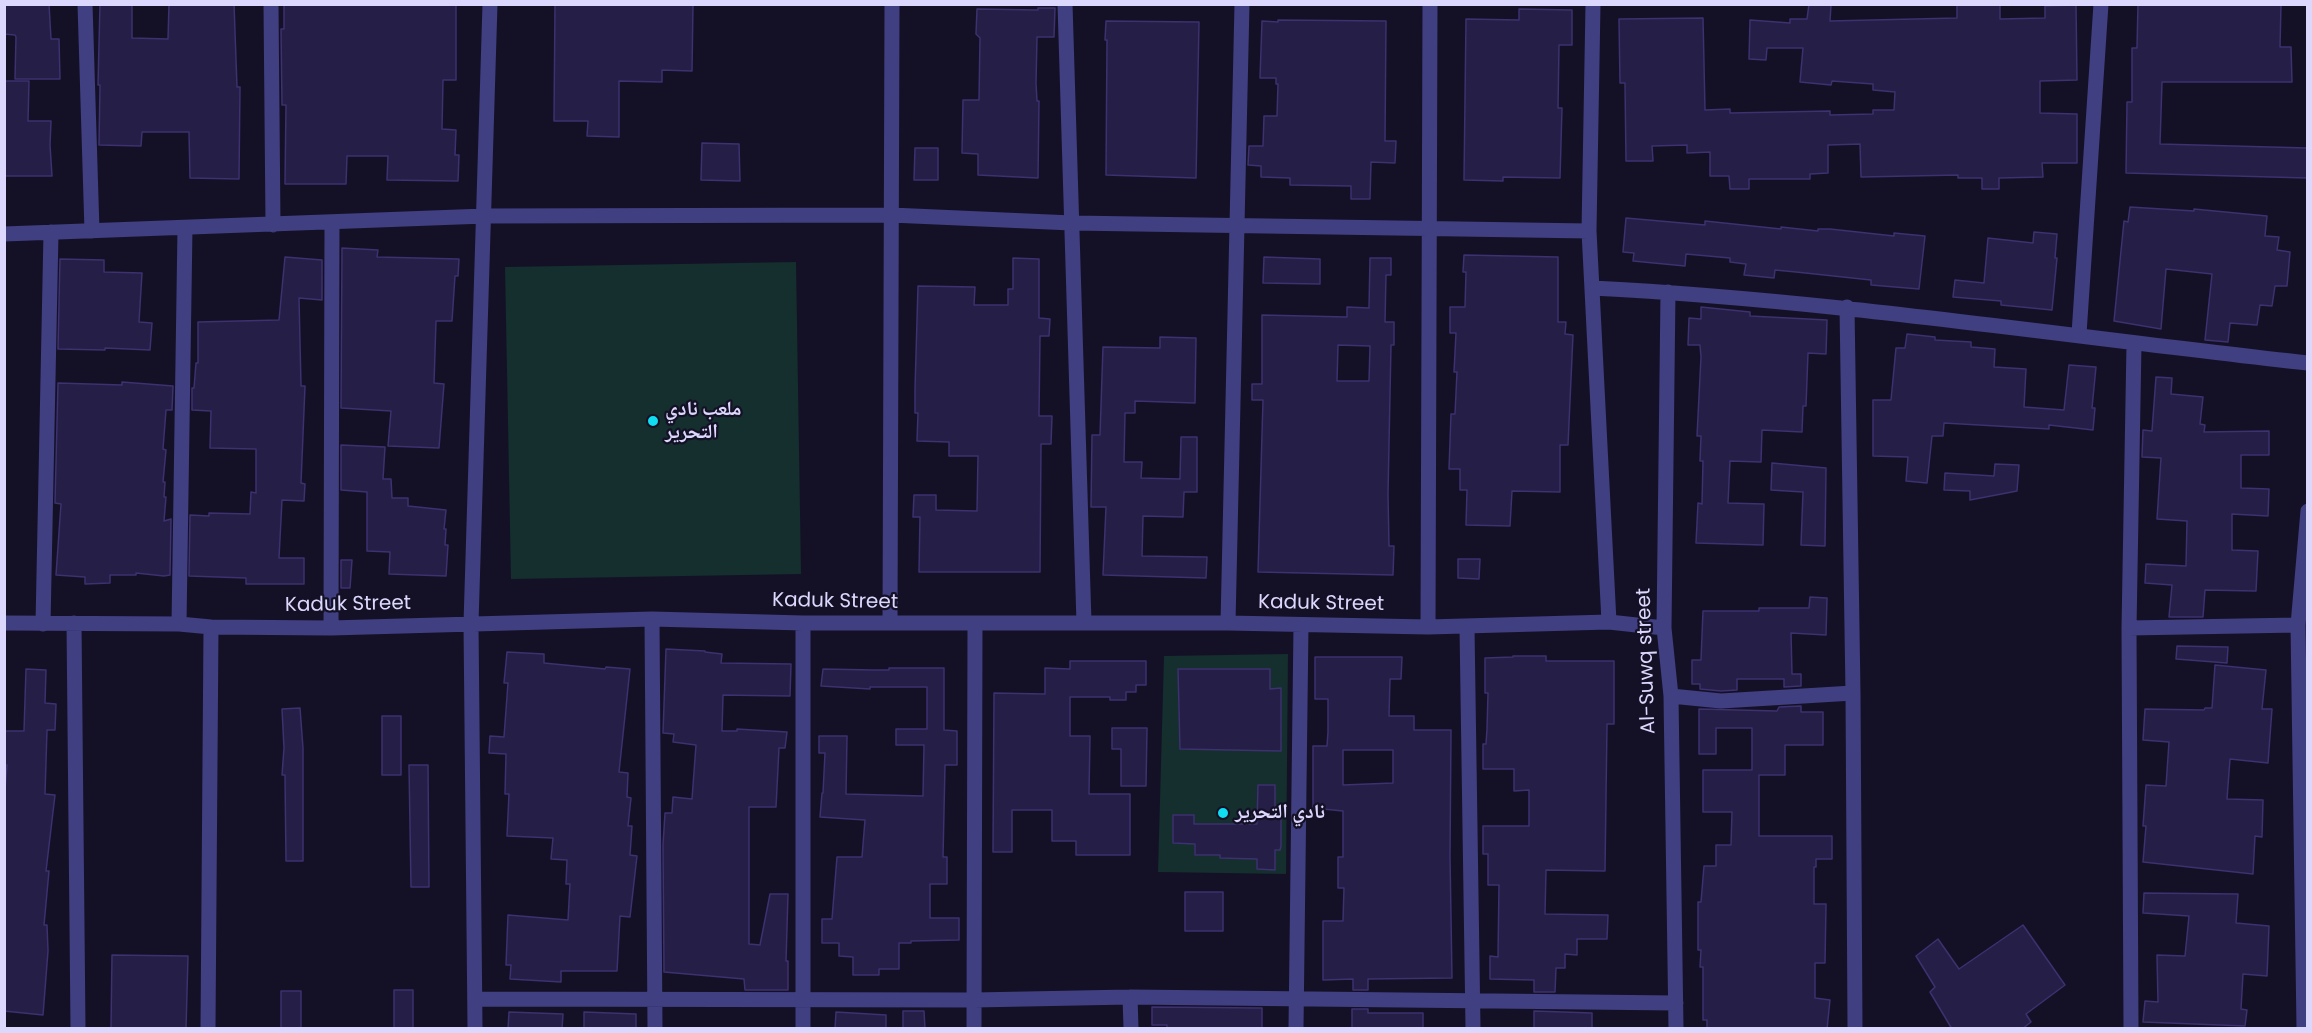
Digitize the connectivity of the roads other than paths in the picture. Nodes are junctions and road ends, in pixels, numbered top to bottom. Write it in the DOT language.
graph roads {
  1 [pos="85,4"];
  2 [pos="272,4"];
  3 [pos="490,4"];
  4 [pos="892,4"];
  5 [pos="1065,4"];
  6 [pos="1242,4"];
  7 [pos="1430,4"];
  8 [pos="1593,4"];
  9 [pos="2101,4"];
  10 [pos="891,215"];
  11 [pos="484,216"];
  12 [pos="332,222"];
  13 [pos="1072,223"];
  14 [pos="273,225"];
  15 [pos="1237,226"];
  16 [pos="185,228"];
  17 [pos="1430,229"];
  18 [pos="93,231"];
  19 [pos="1589,231"];
  20 [pos="51,232"];
  21 [pos="4,234"];
  22 [pos="1592,288"];
  23 [pos="1668,292"];
  24 [pos="1847,307"];
  25 [pos="2079,334"];
  26 [pos="2134,344"];
  27 [pos="2307,363"];
  28 [pos="2307,511"];
  29 [pos="652,619"];
  30 [pos="1228,622"];
  31 [pos="1610,622"];
  32 [pos="4,623"];
  33 [pos="74,623"];
  34 [pos="471,623"];
  35 [pos="803,623"];
  36 [pos="890,623"];
  37 [pos="1084,623"];
  38 [pos="43,624"];
  39 [pos="179,624"];
  40 [pos="975,624"];
  41 [pos="1301,625"];
  42 [pos="2298,625"];
  43 [pos="211,627"];
  44 [pos="1428,627"];
  45 [pos="1467,627"];
  46 [pos="331,628"];
  47 [pos="1664,628"];
  48 [pos="2129,628"];
  49 [pos="1853,693"];
  50 [pos="1671,696"];
  51 [pos="1130,997"];
  52 [pos="475,999"];
  53 [pos="655,999"];
  54 [pos="802,1000"];
  55 [pos="974,1000"];
  56 [pos="1296,1000"];
  57 [pos="1473,1002"];
  58 [pos="1676,1003"];
  59 [pos="78,1029"];
  60 [pos="208,1029"];
  61 [pos="475,1029"];
  62 [pos="655,1029"];
  63 [pos="803,1029"];
  64 [pos="974,1029"];
  65 [pos="1131,1029"];
  66 [pos="1296,1029"];
  67 [pos="1473,1029"];
  68 [pos="1676,1029"];
  69 [pos="1855,1029"];
  70 [pos="2132,1029"];
  71 [pos="2304,1029"];
  1 -- 18 [label="street"];
  2 -- 14 [label="street"];
  3 -- 11 [label="street"];
  4 -- 10 [label="street"];
  5 -- 13 [label="street"];
  6 -- 15 [label="street"];
  7 -- 17 [label="street"];
  8 -- 19 [label="street"];
  9 -- 25 [label="street"];
  10 -- 11 [label="street"];
  10 -- 13 [label="street"];
  10 -- 36 [label="street"];
  11 -- 12 [label="street"];
  11 -- 34 [label="street"];
  12 -- 14 [label="street"];
  12 -- 46 [label="street"];
  13 -- 15 [label="street"];
  13 -- 37 [label="street"];
  14 -- 16 [label="street"];
  15 -- 17 [label="street"];
  15 -- 30 [label="street"];
  16 -- 18 [label="street"];
  16 -- 39 [label="street"];
  17 -- 19 [label="street"];
  17 -- 44 [label="street"];
  18 -- 20 [label="street"];
  19 -- 22 [label="street"];
  20 -- 21 [label="street"];
  20 -- 38 [label="street"];
  22 -- 23 [label="street"];
  22 -- 31 [label="street"];
  23 -- 24 [label="street"];
  23 -- 47 [label="street, Al-Suwq street"];
  24 -- 25 [label="street"];
  24 -- 49 [label="street"];
  25 -- 26 [label="street"];
  26 -- 27 [label="street"];
  26 -- 48 [label="street"];
  28 -- 42 [label="street"];
  29 -- 34 [label="street, Kaduk Street"];
  29 -- 35 [label="street, Kaduk Street"];
  29 -- 53 [label="street"];
  30 -- 37 [label="street, Kaduk Street"];
  30 -- 41 [label="street, Kaduk Street"];
  31 -- 45 [label="street, Kaduk Street"];
  31 -- 47 [label="street, Kaduk Street"];
  32 -- 38 [label="street, Kaduk Street"];
  33 -- 38 [label="street, Kaduk Street"];
  33 -- 39 [label="street, Kaduk Street"];
  33 -- 59 [label="street"];
  34 -- 46 [label="street, Kaduk Street"];
  34 -- 52 [label="street"];
  35 -- 36 [label="street, Kaduk Street"];
  35 -- 54 [label="street"];
  36 -- 40 [label="street, Kaduk Street"];
  37 -- 40 [label="street, Kaduk Street"];
  39 -- 43 [label="street, Kaduk Street"];
  40 -- 55 [label="street"];
  41 -- 44 [label="street, Kaduk Street"];
  41 -- 56 [label="street"];
  42 -- 48 [label="street"];
  42 -- 71 [label="street"];
  43 -- 46 [label="street, Kaduk Street"];
  43 -- 60 [label="street"];
  44 -- 45 [label="street, Kaduk Street"];
  45 -- 57 [label="street"];
  47 -- 50 [label="street, Al-Suwq street"];
  48 -- 70 [label="street"];
  49 -- 50 [label="street"];
  49 -- 69 [label="street"];
  50 -- 58 [label="street, Al-Suwq street"];
  51 -- 55 [label="street"];
  51 -- 56 [label="street"];
  51 -- 65 [label="street"];
  52 -- 53 [label="street"];
  52 -- 61 [label="street"];
  53 -- 54 [label="street"];
  53 -- 62 [label="street"];
  54 -- 55 [label="street"];
  54 -- 63 [label="street"];
  55 -- 64 [label="street"];
  56 -- 57 [label="street"];
  56 -- 66 [label="street"];
  57 -- 58 [label="street"];
  57 -- 67 [label="street"];
  58 -- 68 [label="street, Al-Suwq street"];
}
